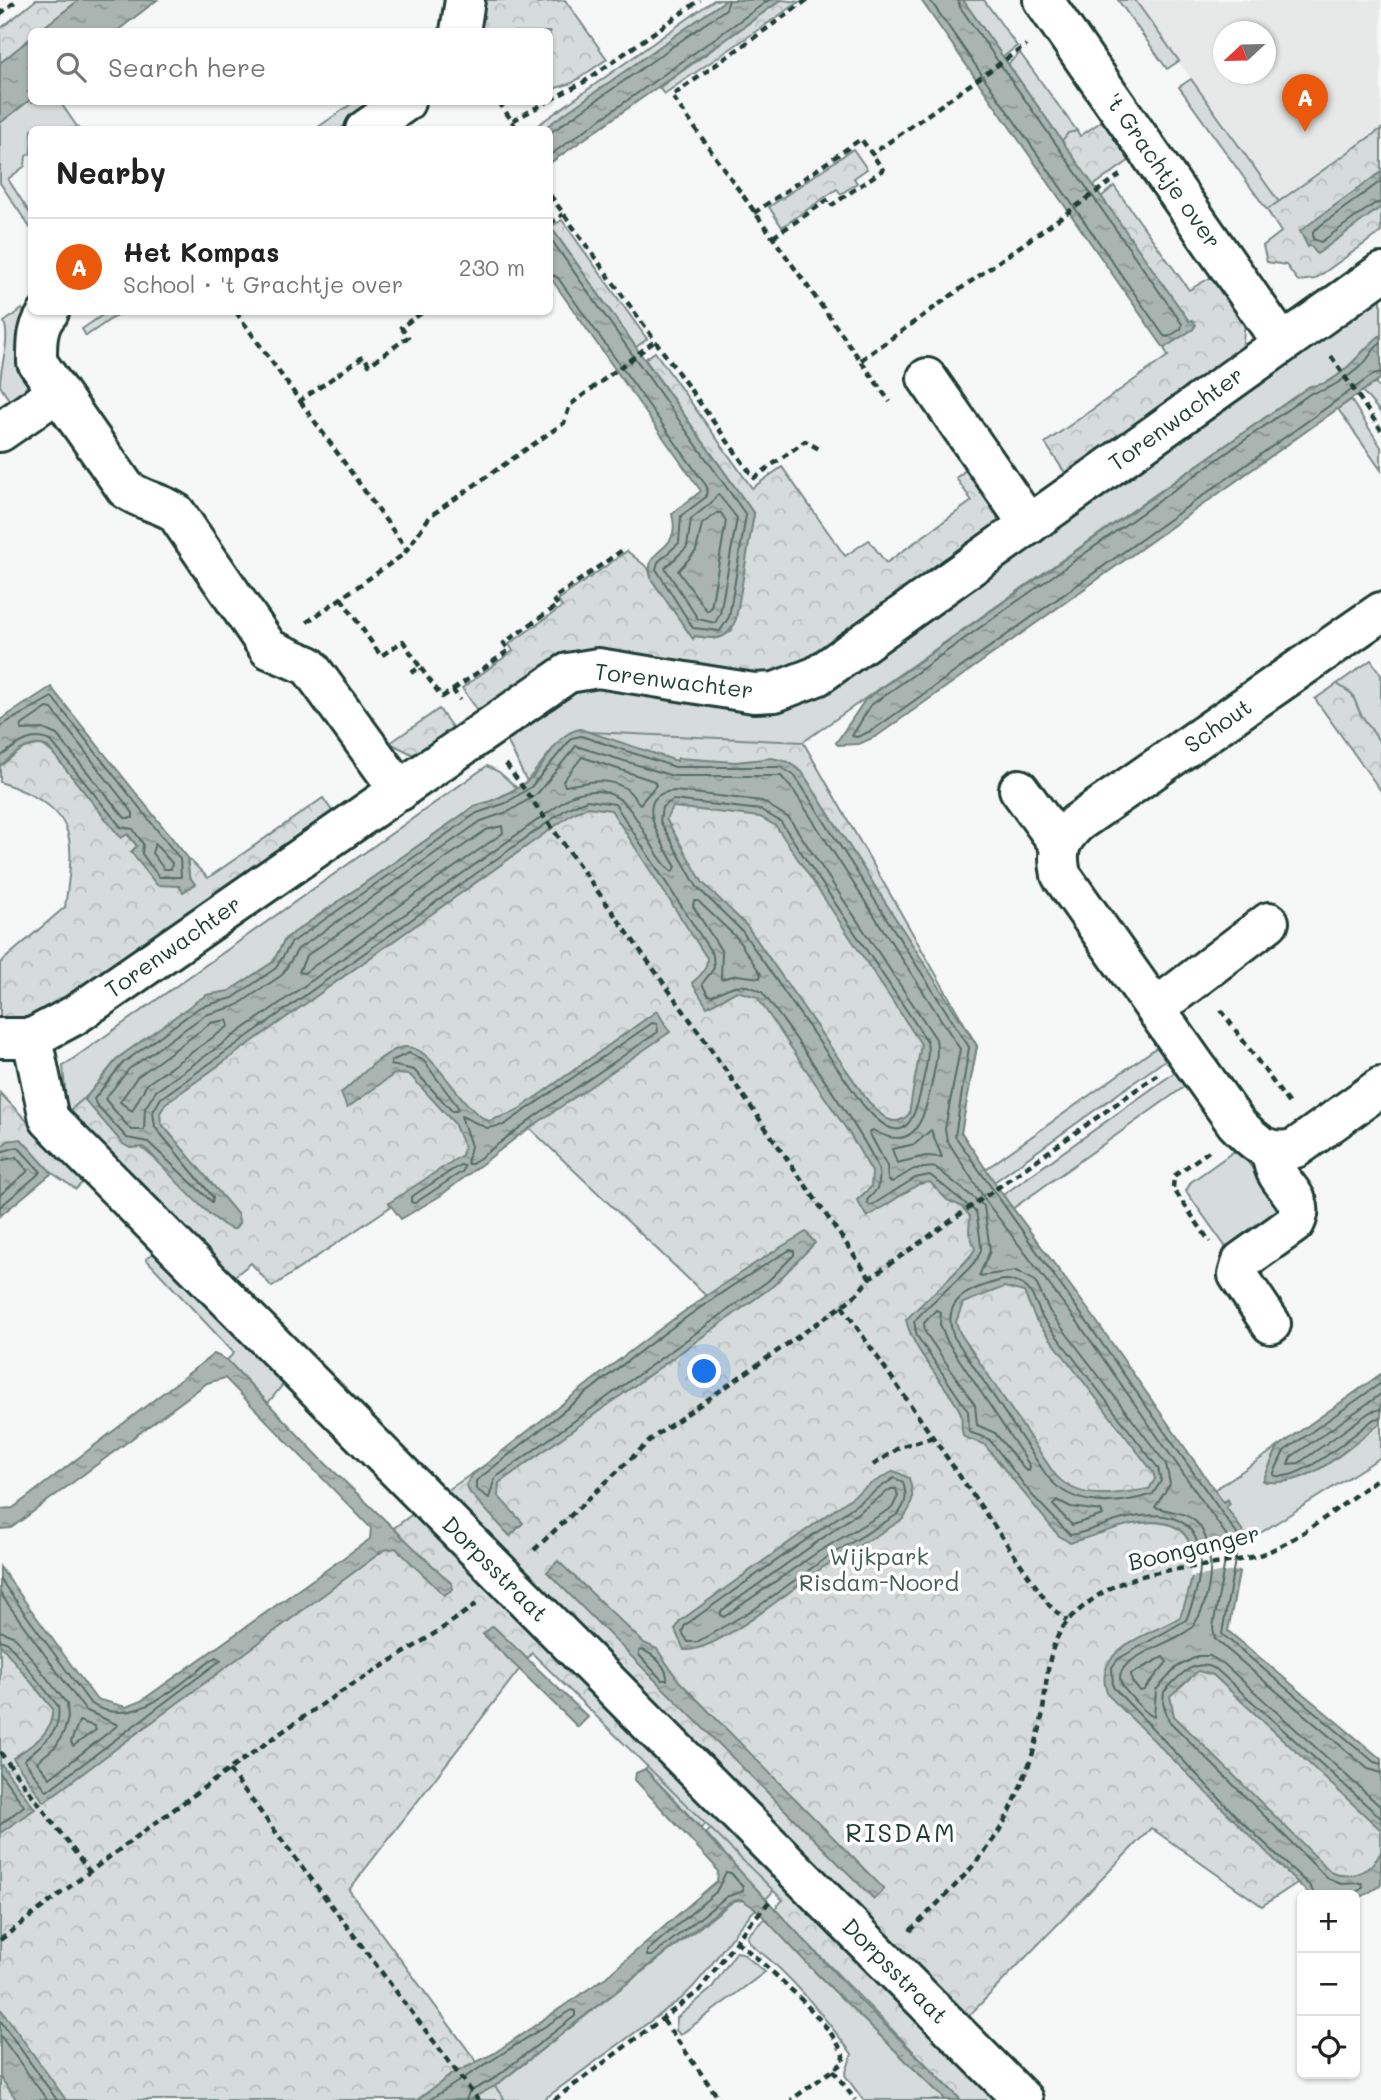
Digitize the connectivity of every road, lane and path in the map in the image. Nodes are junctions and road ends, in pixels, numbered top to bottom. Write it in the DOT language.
graph roads {
  1 [pos="17,0"];
  2 [pos="465,0"];
  3 [pos="701,0"];
  4 [pos="807,0"];
  5 [pos="1042,0"];
  6 [pos="0,14"];
  7 [pos="461,28"];
  8 [pos="1006,60"];
  9 [pos="553,98"];
  10 [pos="401,105"];
  11 [pos="501,105"];
  12 [pos="541,105"];
  13 [pos="512,121"];
  14 [pos="371,126"];
  15 [pos="515,126"];
  16 [pos="872,154"];
  17 [pos="1103,187"];
  18 [pos="553,199"];
  19 [pos="754,213"];
  20 [pos="563,214"];
  21 [pos="553,221"];
  22 [pos="773,237"];
  23 [pos="1381,273"];
  24 [pos="46,315"];
  25 [pos="238,315"];
  26 [pos="419,315"];
  27 [pos="655,341"];
  28 [pos="1282,343"];
  29 [pos="861,360"];
  30 [pos="1332,360"];
  31 [pos="927,378"];
  32 [pos="58,392"];
  33 [pos="300,401"];
  34 [pos="890,402"];
  35 [pos="1381,430"];
  36 [pos="0,432"];
  37 [pos="821,450"];
  38 [pos="1029,525"];
  39 [pos="624,549"];
  40 [pos="407,550"];
  41 [pos="341,598"];
  42 [pos="1381,612"];
  43 [pos="269,649"];
  44 [pos="420,667"];
  45 [pos="411,673"];
  46 [pos="453,690"];
  47 [pos="482,731"];
  48 [pos="521,785"];
  49 [pos="1019,789"];
  50 [pos="400,791"];
  51 [pos="1059,844"];
  52 [pos="1269,922"];
  53 [pos="1157,1007"];
  54 [pos="16,1038"];
  55 [pos="1184,1046"];
  56 [pos="1381,1087"];
  57 [pos="1241,1128"];
  58 [pos="1312,1137"];
  59 [pos="1270,1151"];
  60 [pos="1238,1268"];
  61 [pos="870,1278"];
  62 [pos="842,1306"];
  63 [pos="1271,1324"];
  64 [pos="933,1437"];
  65 [pos="873,1465"];
  66 [pos="1381,1476"];
  67 [pos="504,1578"];
  68 [pos="1067,1622"];
  69 [pos="0,1752"];
  70 [pos="229,1770"];
  71 [pos="89,1871"];
  72 [pos="772,1900"];
  73 [pos="0,1940"];
  74 [pos="736,1941"];
  75 [pos="882,1959"];
  76 [pos="663,2020"];
  77 [pos="834,2070"];
  78 [pos="478,2100"];
  79 [pos="554,2100"];
  80 [pos="720,2100"];
  81 [pos="791,2100"];
  82 [pos="855,2100"];
  83 [pos="1023,2100"];
  1 -- 6 [label="path"];
  2 -- 7 [label="street"];
  3 -- 9 [label="path"];
  4 -- 19 [label="path"];
  5 -- 28 [label="street, 't Grachtje over"];
  8 -- 16 [label="path"];
  10 -- 14 [label="street"];
  11 -- 13 [label="path"];
  12 -- 13 [label="path"];
  13 -- 15 [label="path"];
  16 -- 19 [label="path"];
  16 -- 22 [label="path"];
  17 -- 29 [label="path"];
  18 -- 20 [label="path"];
  19 -- 22 [label="path"];
  20 -- 21 [label="path"];
  20 -- 27 [label="path"];
  22 -- 29 [label="path"];
  23 -- 28 [label="street, Torenwachter"];
  24 -- 32 [label="street"];
  25 -- 33 [label="path"];
  26 -- 33 [label="path"];
  27 -- 37 [label="path"];
  27 -- 40 [label="path"];
  28 -- 38 [label="street, Torenwachter"];
  29 -- 34 [label="path"];
  30 -- 35 [label="path"];
  31 -- 38 [label="street"];
  32 -- 36 [label="street"];
  32 -- 43 [label="street"];
  33 -- 40 [label="path"];
  38 -- 47 [label="street, Torenwachter"];
  39 -- 46 [label="path"];
  40 -- 41 [label="path"];
  41 -- 43 [label="path"];
  41 -- 44 [label="path"];
  42 -- 51 [label="street, Schout"];
  43 -- 50 [label="street"];
  44 -- 45 [label="path"];
  44 -- 46 [label="path"];
  46 -- 47 [label="path"];
  47 -- 50 [label="street, Torenwachter"];
  48 -- 61 [label="path"];
  49 -- 51 [label="street"];
  50 -- 54 [label="street, Torenwachter"];
  51 -- 53 [label="street"];
  52 -- 53 [label="street"];
  53 -- 55 [label="street"];
  54 -- 67 [label="street, Dorpsstraat"];
  55 -- 57 [label="street"];
  55 -- 58 [label="path"];
  55 -- 61 [label="path"];
  56 -- 58 [label="street"];
  57 -- 59 [label="street"];
  57 -- 60 [label="path"];
  58 -- 59 [label="street"];
  59 -- 60 [label="street"];
  60 -- 63 [label="street"];
  61 -- 62 [label="path"];
  62 -- 64 [label="path"];
  62 -- 67 [label="path"];
  64 -- 65 [label="path"];
  64 -- 68 [label="path"];
  66 -- 68 [label="path, Boonganger"];
  67 -- 70 [label="path"];
  67 -- 75 [label="street, Dorpsstraat"];
  68 -- 75 [label="path, Boonganger"];
  69 -- 71 [label="path"];
  70 -- 71 [label="path"];
  70 -- 78 [label="path"];
  71 -- 73 [label="path"];
  72 -- 74 [label="path"];
  74 -- 76 [label="path"];
  74 -- 77 [label="path"];
  75 -- 83 [label="street, Dorpsstraat"];
  76 -- 79 [label="path"];
  76 -- 80 [label="path"];
  77 -- 81 [label="path"];
  77 -- 82 [label="path"];
}
